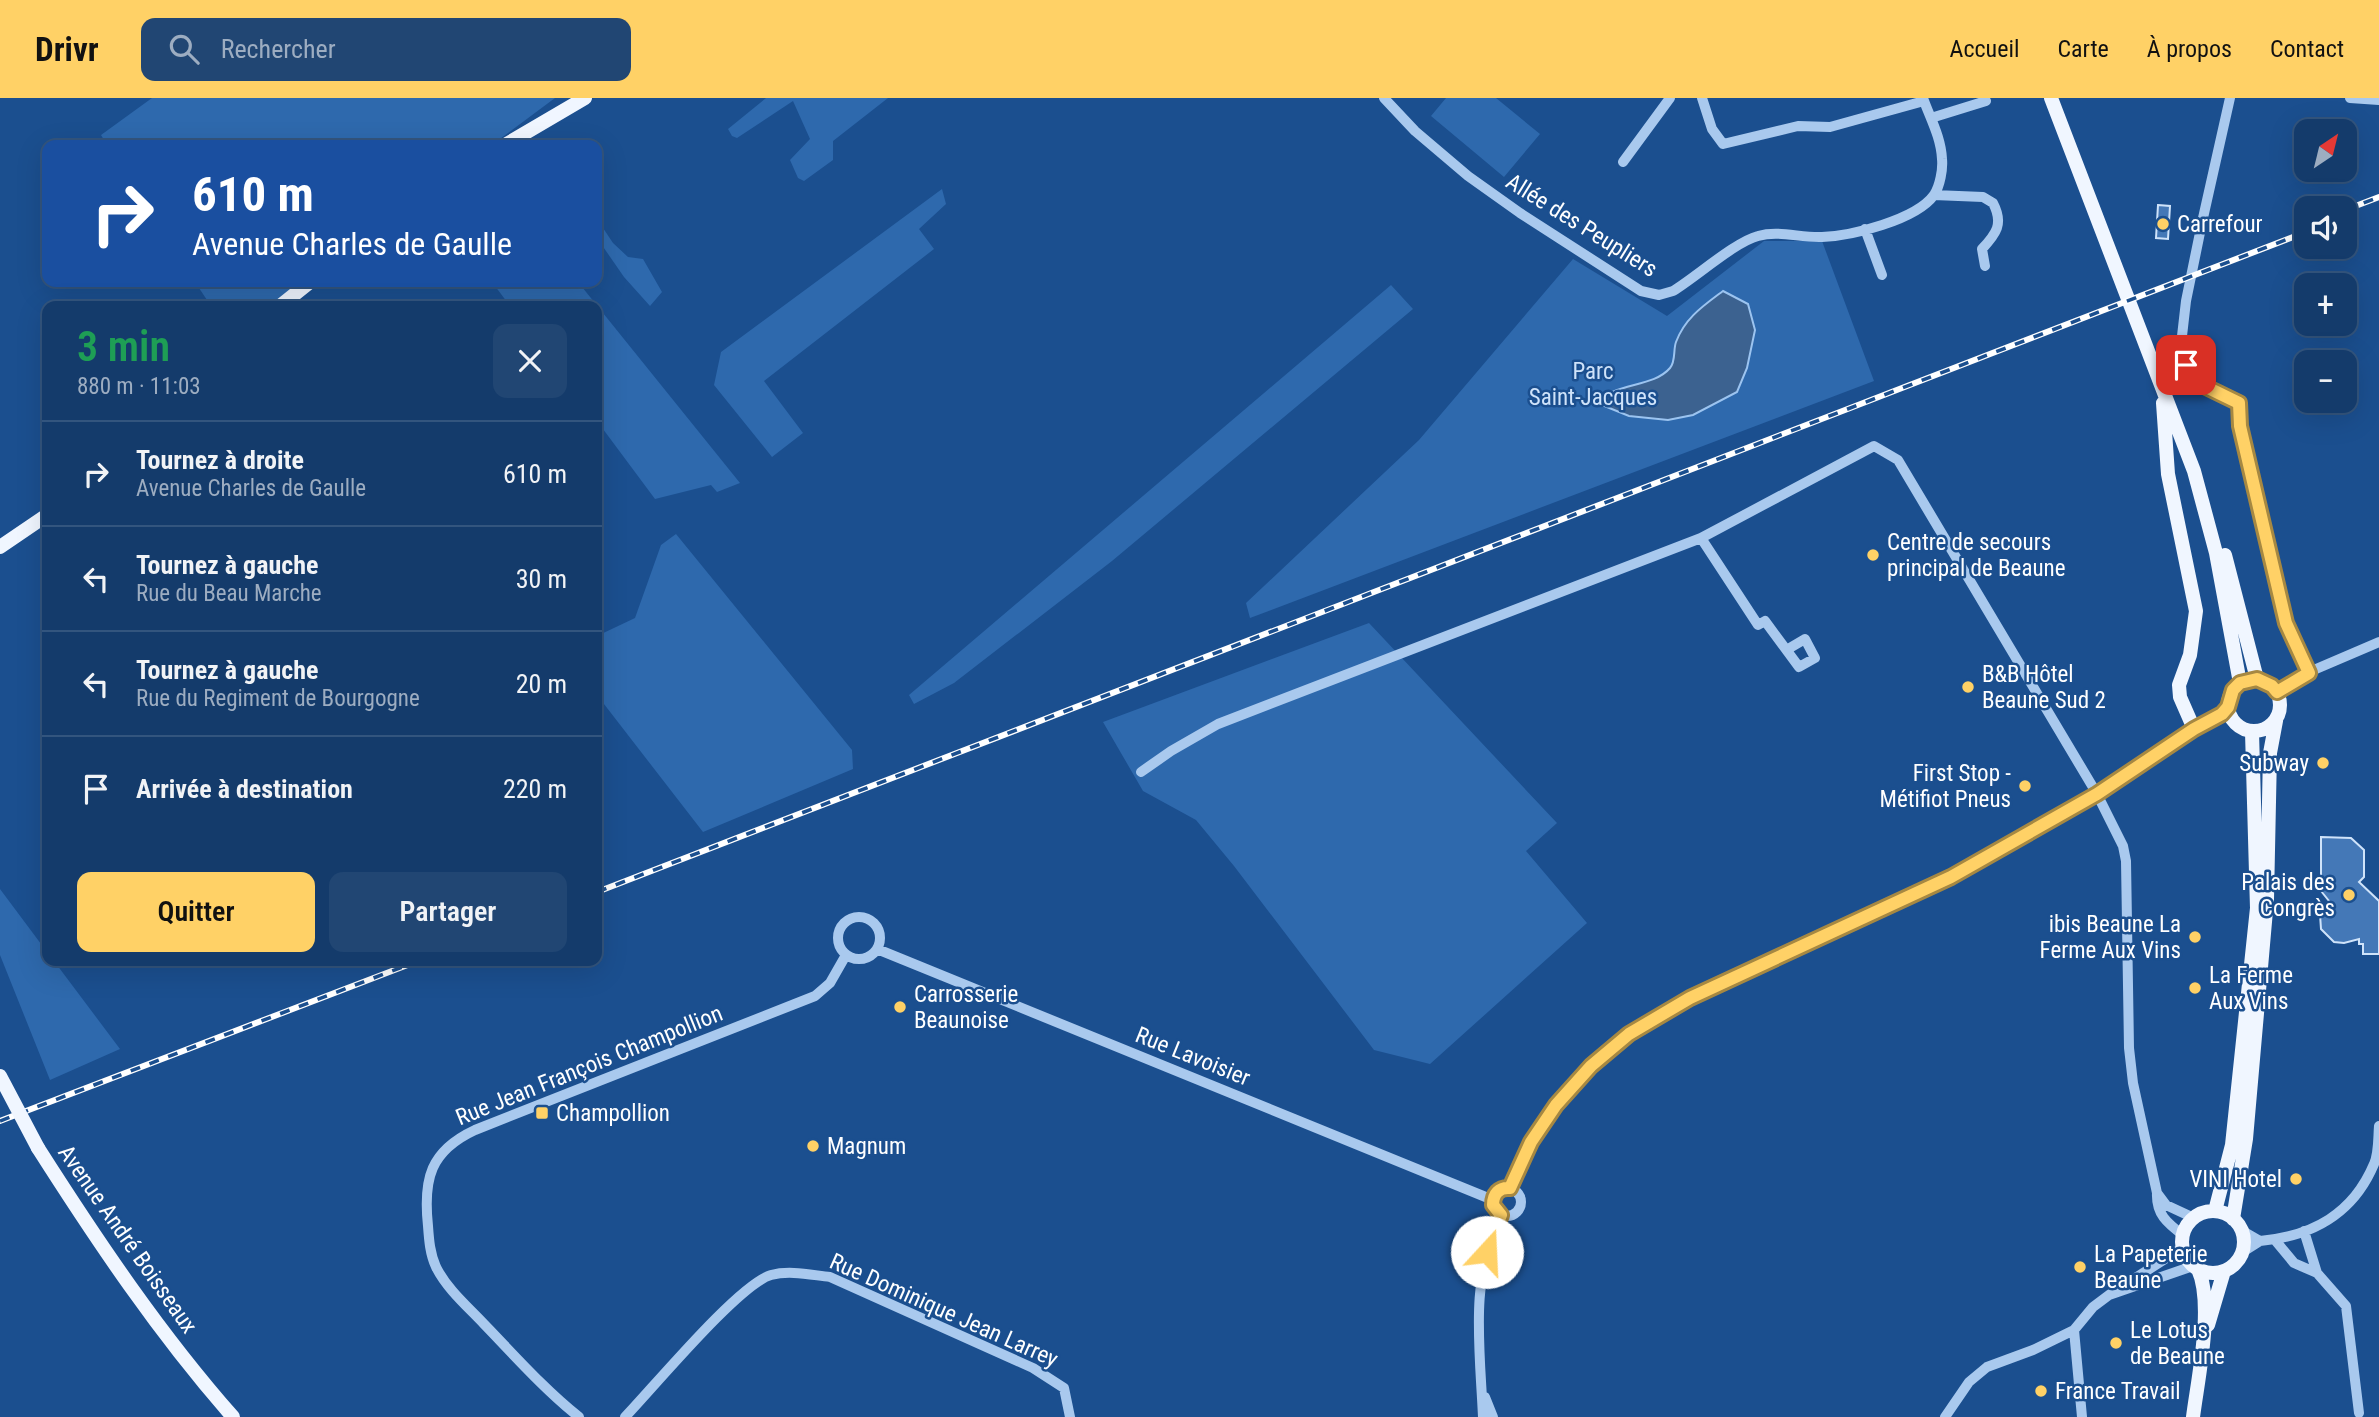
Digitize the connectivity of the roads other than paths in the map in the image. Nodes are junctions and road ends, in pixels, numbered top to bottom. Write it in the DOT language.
graph roads {
  1 [pos="585,98"];
  2 [pos="1384,98"];
  3 [pos="1670,98"];
  4 [pos="1702,98"];
  5 [pos="2052,98"];
  6 [pos="2061,98"];
  7 [pos="2230,98"];
  8 [pos="2350,98"];
  9 [pos="1924,99"];
  10 [pos="2379,100"];
  11 [pos="1986,101"];
  12 [pos="1931,118"];
  13 [pos="514,140"];
  14 [pos="1623,162"];
  15 [pos="1934,195"];
  16 [pos="1866,229"];
  17 [pos="1985,266"];
  18 [pos="1882,275"];
  19 [pos="304,287"];
  20 [pos="285,301"];
  21 [pos="2162,384"];
  22 [pos="42,518"];
  23 [pos="1701,538"];
  24 [pos="0,547"];
  25 [pos="2379,642"];
  26 [pos="1788,649"];
  27 [pos="2309,673"];
  28 [pos="2257,679"];
  29 [pos="2240,683"];
  30 [pos="2277,692"];
  31 [pos="2228,707"];
  32 [pos="2276,721"];
  33 [pos="2194,729"];
  34 [pos="2252,732"];
  35 [pos="1141,772"];
  36 [pos="2097,794"];
  37 [pos="877,949"];
  38 [pos="846,955"];
  39 [pos="0,1076"];
  40 [pos="2379,1126"];
  41 [pos="1510,1188"];
  42 [pos="2157,1193"];
  43 [pos="1493,1200"];
  44 [pos="2216,1211"];
  45 [pos="1501,1215"];
  46 [pos="2194,1218"];
  47 [pos="2237,1224"];
  48 [pos="2304,1231"];
  49 [pos="2275,1240"];
  50 [pos="2260,1241"];
  51 [pos="2182,1242"];
  52 [pos="2241,1253"];
  53 [pos="2196,1268"];
  54 [pos="2224,1271"];
  55 [pos="2317,1273"];
  56 [pos="2109,1295"];
  57 [pos="2074,1330"];
  58 [pos="2203,1343"];
  59 [pos="1482,1387"];
  60 [pos="2359,1413"];
  61 [pos="233,1417"];
  62 [pos="579,1417"];
  63 [pos="625,1417"];
  64 [pos="1070,1417"];
  65 [pos="1483,1417"];
  66 [pos="1493,1417"];
  67 [pos="1945,1417"];
  68 [pos="2082,1417"];
  69 [pos="2193,1417"];
  1 -- 13 [label="main road"];
  2 -- 16 [label="street, Allée des Peupliers"];
  3 -- 14 [label="street"];
  4 -- 9 [label="street"];
  5 -- 21 [label="main road"];
  6 -- 28 [label="main road"];
  7 -- 27 [label="street"];
  8 -- 10 [label="street"];
  9 -- 12 [label="street"];
  11 -- 12 [label="street"];
  12 -- 15 [label="street"];
  15 -- 16 [label="street, Allée des Peupliers"];
  15 -- 17 [label="street"];
  16 -- 18 [label="street"];
  19 -- 20 [label="main road"];
  21 -- 29 [label="main road"];
  21 -- 33 [label="main road"];
  22 -- 24 [label="main road"];
  23 -- 26 [label="street"];
  23 -- 35 [label="street"];
  23 -- 36 [label="street"];
  25 -- 27 [label="street"];
  27 -- 30 [label="street"];
  28 -- 29 [label="main road"];
  28 -- 30 [label="main road"];
  29 -- 31 [label="main road"];
  30 -- 32 [label="main road"];
  31 -- 33 [label="street"];
  31 -- 34 [label="main road"];
  32 -- 34 [label="main road"];
  32 -- 47 [label="main road"];
  33 -- 36 [label="street"];
  34 -- 44 [label="main road"];
  36 -- 41 [label="street"];
  36 -- 42 [label="street"];
  37 -- 38 [label="street"];
  37 -- 38 [label="street"];
  37 -- 43 [label="street, Rue Lavoisier"];
  38 -- 62 [label="street, Rue Jean François Champollion"];
  39 -- 61 [label="main road, Avenue André Boisseaux, bridge"];
  40 -- 48 [label="street"];
  41 -- 43 [label="street"];
  41 -- 45 [label="street"];
  42 -- 46 [label="street"];
  42 -- 51 [label="street"];
  43 -- 45 [label="street"];
  44 -- 46 [label="main road"];
  44 -- 47 [label="main road"];
  45 -- 59 [label="street"];
  46 -- 51 [label="main road"];
  47 -- 50 [label="street"];
  47 -- 52 [label="main road"];
  48 -- 49 [label="street"];
  48 -- 55 [label="street"];
  49 -- 50 [label="street"];
  49 -- 55 [label="street"];
  50 -- 52 [label="street"];
  51 -- 53 [label="main road"];
  51 -- 56 [label="street"];
  52 -- 54 [label="main road"];
  53 -- 54 [label="main road"];
  53 -- 56 [label="street"];
  53 -- 58 [label="main road"];
  54 -- 58 [label="main road"];
  55 -- 60 [label="street"];
  56 -- 57 [label="street"];
  57 -- 67 [label="street"];
  57 -- 68 [label="street"];
  58 -- 69 [label="main road"];
  59 -- 65 [label="street"];
  59 -- 66 [label="street"];
  63 -- 64 [label="street, Rue Dominique Jean Larrey"];
}
